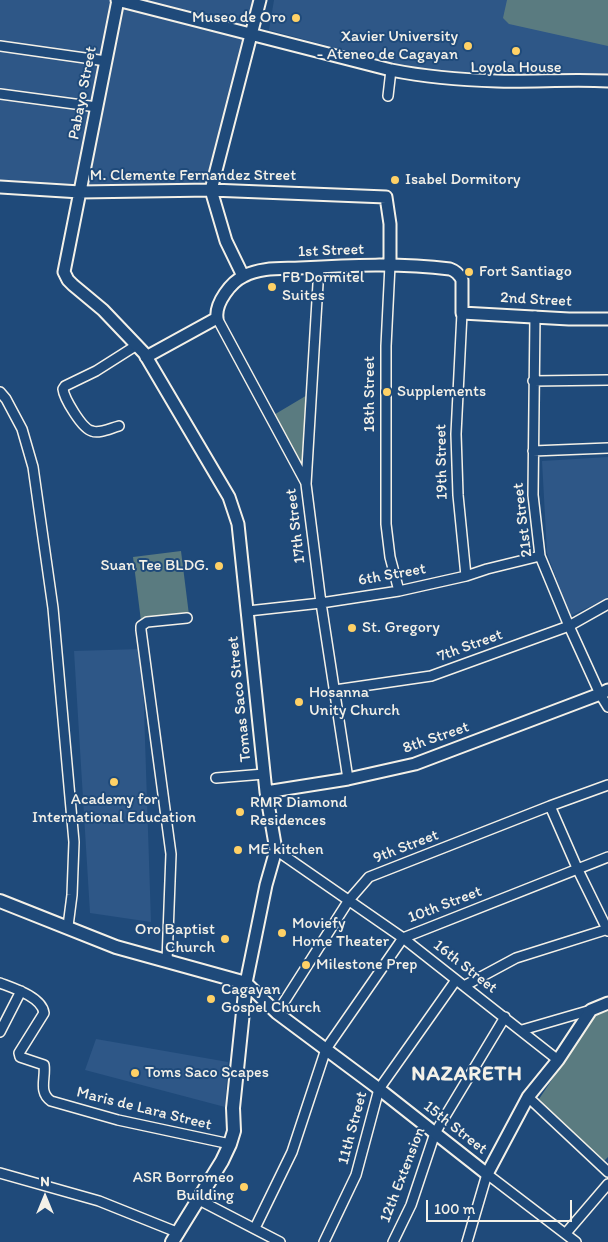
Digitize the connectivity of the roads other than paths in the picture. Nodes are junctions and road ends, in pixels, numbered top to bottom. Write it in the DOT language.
graph roads {
  1 [pos="118,0"];
  2 [pos="260,0"];
  3 [pos="251,33"];
  4 [pos="0,46"];
  5 [pos="106,61"];
  6 [pos="391,70"];
  7 [pos="608,81"];
  8 [pos="0,94"];
  9 [pos="388,96"];
  10 [pos="97,107"];
  11 [pos="0,188"];
  12 [pos="211,190"];
  13 [pos="80,192"];
  14 [pos="386,197"];
  15 [pos="390,265"];
  16 [pos="319,267"];
  17 [pos="243,276"];
  18 [pos="463,286"];
  19 [pos="462,313"];
  20 [pos="535,316"];
  21 [pos="217,318"];
  22 [pos="608,319"];
  23 [pos="137,345"];
  24 [pos="146,357"];
  25 [pos="608,380"];
  26 [pos="533,381"];
  27 [pos="0,392"];
  28 [pos="119,426"];
  29 [pos="608,448"];
  30 [pos="532,451"];
  31 [pos="306,484"];
  32 [pos="540,556"];
  33 [pos="466,576"];
  34 [pos="399,591"];
  35 [pos="321,603"];
  36 [pos="608,604"];
  37 [pos="248,612"];
  38 [pos="187,618"];
  39 [pos="569,626"];
  40 [pos="334,690"];
  41 [pos="604,692"];
  42 [pos="608,708"];
  43 [pos="264,774"];
  44 [pos="216,778"];
  45 [pos="348,779"];
  46 [pos="608,785"];
  47 [pos="266,792"];
  48 [pos="550,806"];
  49 [pos="276,850"];
  50 [pos="608,857"];
  51 [pos="578,870"];
  52 [pos="349,900"];
  53 [pos="0,901"];
  54 [pos="68,926"];
  55 [pos="608,930"];
  56 [pos="403,938"];
  57 [pos="166,961"];
  58 [pos="456,980"];
  59 [pos="0,983"];
  60 [pos="246,983"];
  61 [pos="464,986"];
  62 [pos="21,991"];
  63 [pos="608,1003"];
  64 [pos="591,1010"];
  65 [pos="277,1014"];
  66 [pos="506,1017"];
  67 [pos="522,1030"];
  68 [pos="0,1032"];
  69 [pos="326,1049"];
  70 [pos="558,1060"];
  71 [pos="379,1089"];
  72 [pos="528,1097"];
  73 [pos="435,1132"];
  74 [pos="230,1144"];
  75 [pos="608,1172"];
  76 [pos="0,1173"];
  77 [pos="487,1174"];
  78 [pos="608,1184"];
  79 [pos="199,1200"];
  80 [pos="255,1228"];
  81 [pos="566,1233"];
  82 [pos="176,1237"];
  83 [pos="574,1241"];
  84 [pos="280,1242"];
  85 [pos="324,1242"];
  86 [pos="393,1242"];
  87 [pos="467,1242"];
  1 -- 3 [label="street"];
  1 -- 5 [label="street, Pabayo Street"];
  2 -- 3 [label="street"];
  3 -- 6 [label="street"];
  3 -- 12 [label="street"];
  4 -- 5 [label="street"];
  5 -- 10 [label="street, Pabayo Street"];
  6 -- 7 [label="street"];
  6 -- 9 [label="street"];
  8 -- 10 [label="street"];
  10 -- 13 [label="street, Pabayo Street"];
  11 -- 13 [label="street, M. Clemente Fernandez Street"];
  12 -- 13 [label="street, M. Clemente Fernandez Street"];
  12 -- 14 [label="street, M. Clemente Fernandez Street"];
  12 -- 17 [label="street"];
  13 -- 23 [label="street, Tomas Saco Street"];
  14 -- 15 [label="street, 18th Street"];
  15 -- 16 [label="street, 1st Street"];
  15 -- 18 [label="street, 1st Street"];
  15 -- 34 [label="street, 18th Street"];
  16 -- 17 [label="street, 1st Street"];
  16 -- 31 [label="street, 17th Street"];
  17 -- 21 [label="street"];
  18 -- 19 [label="street, 19th Street"];
  19 -- 20 [label="street, 2nd Street"];
  19 -- 33 [label="street, 19th Street"];
  20 -- 22 [label="street, 2nd Street"];
  20 -- 26 [label="street, 21st Street"];
  21 -- 24 [label="street"];
  21 -- 31 [label="street"];
  23 -- 24 [label="street, Tomas Saco Street"];
  23 -- 28 [label="street"];
  24 -- 37 [label="street, Tomas Saco Street"];
  25 -- 26 [label="street"];
  26 -- 30 [label="street, 21st Street"];
  27 -- 54 [label="street"];
  29 -- 30 [label="street"];
  30 -- 32 [label="street, 21st Street"];
  31 -- 35 [label="street, 17th Street"];
  32 -- 33 [label="street, 6th Street"];
  32 -- 39 [label="street, 21st Street"];
  33 -- 34 [label="street, 6th Street"];
  34 -- 35 [label="street, 6th Street"];
  35 -- 37 [label="street, 6th Street"];
  35 -- 40 [label="street, 17th Street"];
  36 -- 39 [label="street, 7th Street"];
  37 -- 43 [label="street, Tomas Saco Street"];
  38 -- 57 [label="street"];
  39 -- 40 [label="street, 7th Street"];
  39 -- 41 [label="street, 21st Street"];
  40 -- 45 [label="street, 17th Street"];
  41 -- 42 [label="street, 21st Street"];
  41 -- 45 [label="street, 8th Street"];
  43 -- 44 [label="street"];
  43 -- 47 [label="street, Tomas Saco Street"];
  45 -- 47 [label="street, 8th Street"];
  46 -- 48 [label="street, 9th Street"];
  47 -- 49 [label="street, Tomas Saco Street"];
  48 -- 51 [label="street"];
  48 -- 52 [label="street, 9th Street"];
  49 -- 52 [label="street, 16th Street"];
  49 -- 60 [label="street, Tomas Saco Street"];
  50 -- 51 [label="street, 10th Street"];
  51 -- 55 [label="street"];
  51 -- 56 [label="street, 10th Street"];
  52 -- 56 [label="street, 16th Street"];
  52 -- 65 [label="street, 9th Street"];
  53 -- 54 [label="main road"];
  54 -- 57 [label="main road"];
  55 -- 61 [label="street"];
  56 -- 58 [label="street, 16th Street"];
  56 -- 69 [label="street, 10th Street"];
  57 -- 60 [label="main road"];
  58 -- 61 [label="street, 16th Street"];
  58 -- 71 [label="street, 11th Street"];
  59 -- 62 [label="street"];
  60 -- 65 [label="street, 15th Street"];
  60 -- 74 [label="main road, Tomas Saco Street"];
  61 -- 66 [label="street, 16th Street"];
  62 -- 68 [label="street"];
  62 -- 74 [label="street, Maris de Lara Street"];
  63 -- 64 [label="street"];
  64 -- 67 [label="street"];
  64 -- 70 [label="street"];
  65 -- 69 [label="street, 15th Street"];
  66 -- 67 [label="street, 16th Street"];
  66 -- 73 [label="street, 12th Extension"];
  67 -- 70 [label="street, 16th Street"];
  69 -- 71 [label="street, 15th Street"];
  69 -- 80 [label="street, 10th Street"];
  70 -- 72 [label="street"];
  71 -- 73 [label="street, 15th Street"];
  71 -- 85 [label="street, 11th Street"];
  72 -- 75 [label="street"];
  72 -- 77 [label="street"];
  73 -- 77 [label="street, 15th Street"];
  73 -- 86 [label="street, 12th Extension"];
  74 -- 79 [label="main road, Tomas Saco Street"];
  76 -- 82 [label="street"];
  77 -- 81 [label="street, 15th Street"];
  77 -- 87 [label="street"];
  78 -- 81 [label="street"];
  79 -- 80 [label="street"];
  79 -- 82 [label="main road, Tomas Saco Street"];
  80 -- 84 [label="street"];
  81 -- 83 [label="street, 15th Street"];
}
